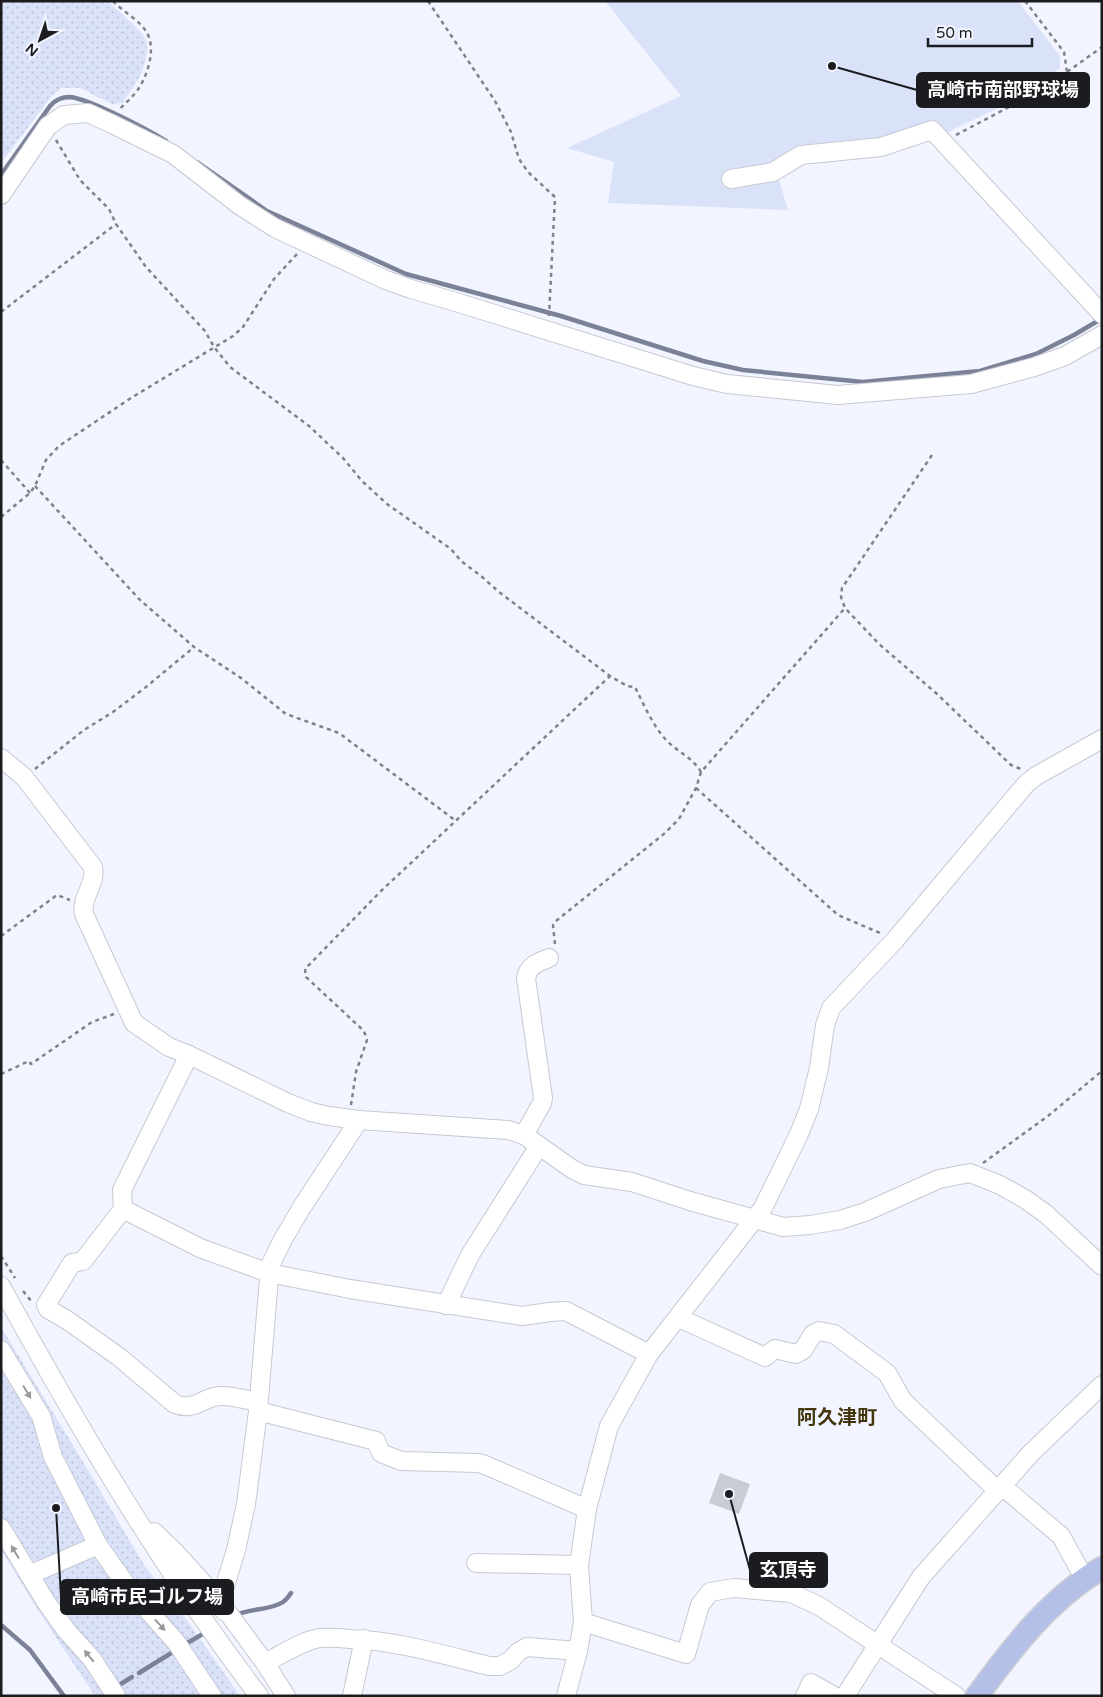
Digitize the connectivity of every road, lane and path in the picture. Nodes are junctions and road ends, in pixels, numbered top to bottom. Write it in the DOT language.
graph roads {
  1 [pos="113,1"];
  2 [pos="428,1"];
  3 [pos="1025,1"];
  4 [pos="1102,47"];
  5 [pos="1066,72"];
  6 [pos="110,123"];
  7 [pos="48,126"];
  8 [pos="942,142"];
  9 [pos="731,179"];
  10 [pos="1,195"];
  11 [pos="116,224"];
  12 [pos="306,243"];
  13 [pos="1,312"];
  14 [pos="1102,314"];
  15 [pos="548,330"];
  16 [pos="1102,335"];
  17 [pos="214,347"];
  18 [pos="932,455"];
  19 [pos="1,460"];
  20 [pos="35,486"];
  21 [pos="30,494"];
  22 [pos="1,517"];
  23 [pos="845,608"];
  24 [pos="194,647"];
  25 [pos="610,676"];
  26 [pos="1102,739"];
  27 [pos="1,758"];
  28 [pos="701,772"];
  29 [pos="1036,776"];
  30 [pos="24,777"];
  31 [pos="696,788"];
  32 [pos="456,822"];
  33 [pos="84,904"];
  34 [pos="1,936"];
  35 [pos="895,940"];
  36 [pos="550,958"];
  37 [pos="127,1009"];
  38 [pos="189,1055"];
  39 [pos="1102,1072"];
  40 [pos="1,1074"];
  41 [pos="354,1119"];
  42 [pos="524,1135"];
  43 [pos="539,1146"];
  44 [pos="970,1173"];
  45 [pos="123,1209"];
  46 [pos="754,1220"];
  47 [pos="1,1256"];
  48 [pos="1102,1266"];
  49 [pos="269,1274"];
  50 [pos="10,1284"];
  51 [pos="22,1290"];
  52 [pos="446,1305"];
  53 [pos="48,1309"];
  54 [pos="679,1318"];
  55 [pos="1,1350"];
  56 [pos="649,1354"];
  57 [pos="1102,1385"];
  58 [pos="258,1407"];
  59 [pos="1000,1488"];
  60 [pos="587,1508"];
  61 [pos="140,1525"];
  62 [pos="1,1528"];
  63 [pos="98,1545"];
  64 [pos="476,1563"];
  65 [pos="579,1565"];
  66 [pos="1093,1573"];
  67 [pos="29,1575"];
  68 [pos="220,1602"];
  69 [pos="583,1622"];
  70 [pos="364,1639"];
  71 [pos="877,1644"];
  72 [pos="578,1651"];
  73 [pos="265,1663"];
  74 [pos="256,1692"];
  75 [pos="116,1696"];
  76 [pos="212,1696"];
  77 [pos="286,1696"];
  78 [pos="352,1696"];
  79 [pos="566,1696"];
  80 [pos="805,1696"];
  81 [pos="834,1696"];
  82 [pos="845,1696"];
  83 [pos="956,1696"];
  84 [pos="977,1696"];
  1 -- 6 [label="path"];
  2 -- 15 [label="path"];
  3 -- 5 [label="path"];
  4 -- 5 [label="path"];
  5 -- 8 [label="path"];
  6 -- 7 [label="street"];
  6 -- 12 [label="street"];
  7 -- 10 [label="street"];
  7 -- 11 [label="path"];
  8 -- 9 [label="street"];
  8 -- 14 [label="street"];
  11 -- 13 [label="path"];
  11 -- 17 [label="path"];
  12 -- 15 [label="street"];
  12 -- 17 [label="path"];
  15 -- 16 [label="street"];
  17 -- 20 [label="path"];
  17 -- 25 [label="path"];
  18 -- 23 [label="path"];
  19 -- 21 [label="path"];
  20 -- 21 [label="path"];
  20 -- 24 [label="path"];
  21 -- 22 [label="path"];
  23 -- 28 [label="path"];
  23 -- 29 [label="path"];
  24 -- 30 [label="path"];
  24 -- 32 [label="path"];
  25 -- 28 [label="path"];
  25 -- 32 [label="path"];
  26 -- 29 [label="street"];
  27 -- 30 [label="street"];
  28 -- 31 [label="path"];
  29 -- 35 [label="street"];
  30 -- 33 [label="street"];
  31 -- 35 [label="path"];
  31 -- 36 [label="path"];
  32 -- 41 [label="path"];
  33 -- 34 [label="path"];
  33 -- 37 [label="street"];
  35 -- 46 [label="street"];
  36 -- 42 [label="street"];
  37 -- 38 [label="street"];
  37 -- 40 [label="path"];
  38 -- 41 [label="street"];
  38 -- 45 [label="street"];
  39 -- 44 [label="path"];
  41 -- 42 [label="street"];
  41 -- 49 [label="street"];
  42 -- 43 [label="street"];
  43 -- 46 [label="street"];
  43 -- 52 [label="street"];
  44 -- 46 [label="street"];
  44 -- 48 [label="street"];
  45 -- 49 [label="street"];
  45 -- 53 [label="street"];
  46 -- 54 [label="street"];
  47 -- 50 [label="path"];
  49 -- 52 [label="street"];
  49 -- 58 [label="street"];
  50 -- 61 [label="street"];
  51 -- 53 [label="path"];
  52 -- 56 [label="street"];
  53 -- 58 [label="street"];
  54 -- 56 [label="street"];
  54 -- 59 [label="street"];
  55 -- 63 [label="street, one-way"];
  56 -- 60 [label="street"];
  57 -- 59 [label="street"];
  58 -- 60 [label="street"];
  58 -- 68 [label="street"];
  59 -- 66 [label="street"];
  59 -- 71 [label="street"];
  60 -- 65 [label="street"];
  61 -- 68 [label="street"];
  61 -- 74 [label="street"];
  67 -- 62 [label="street, one-way"];
  63 -- 67 [label="street"];
  63 -- 76 [label="street, one-way"];
  64 -- 65 [label="street"];
  65 -- 69 [label="street"];
  66 -- 84 [label="main road"];
  75 -- 67 [label="street, one-way"];
  68 -- 73 [label="street"];
  68 -- 74 [label="street"];
  69 -- 71 [label="street"];
  69 -- 72 [label="street"];
  70 -- 72 [label="street"];
  70 -- 73 [label="street"];
  70 -- 78 [label="street"];
  71 -- 82 [label="street"];
  71 -- 83 [label="street"];
  72 -- 79 [label="street"];
  73 -- 77 [label="street"];
  80 -- 81 [label="street"];
}
